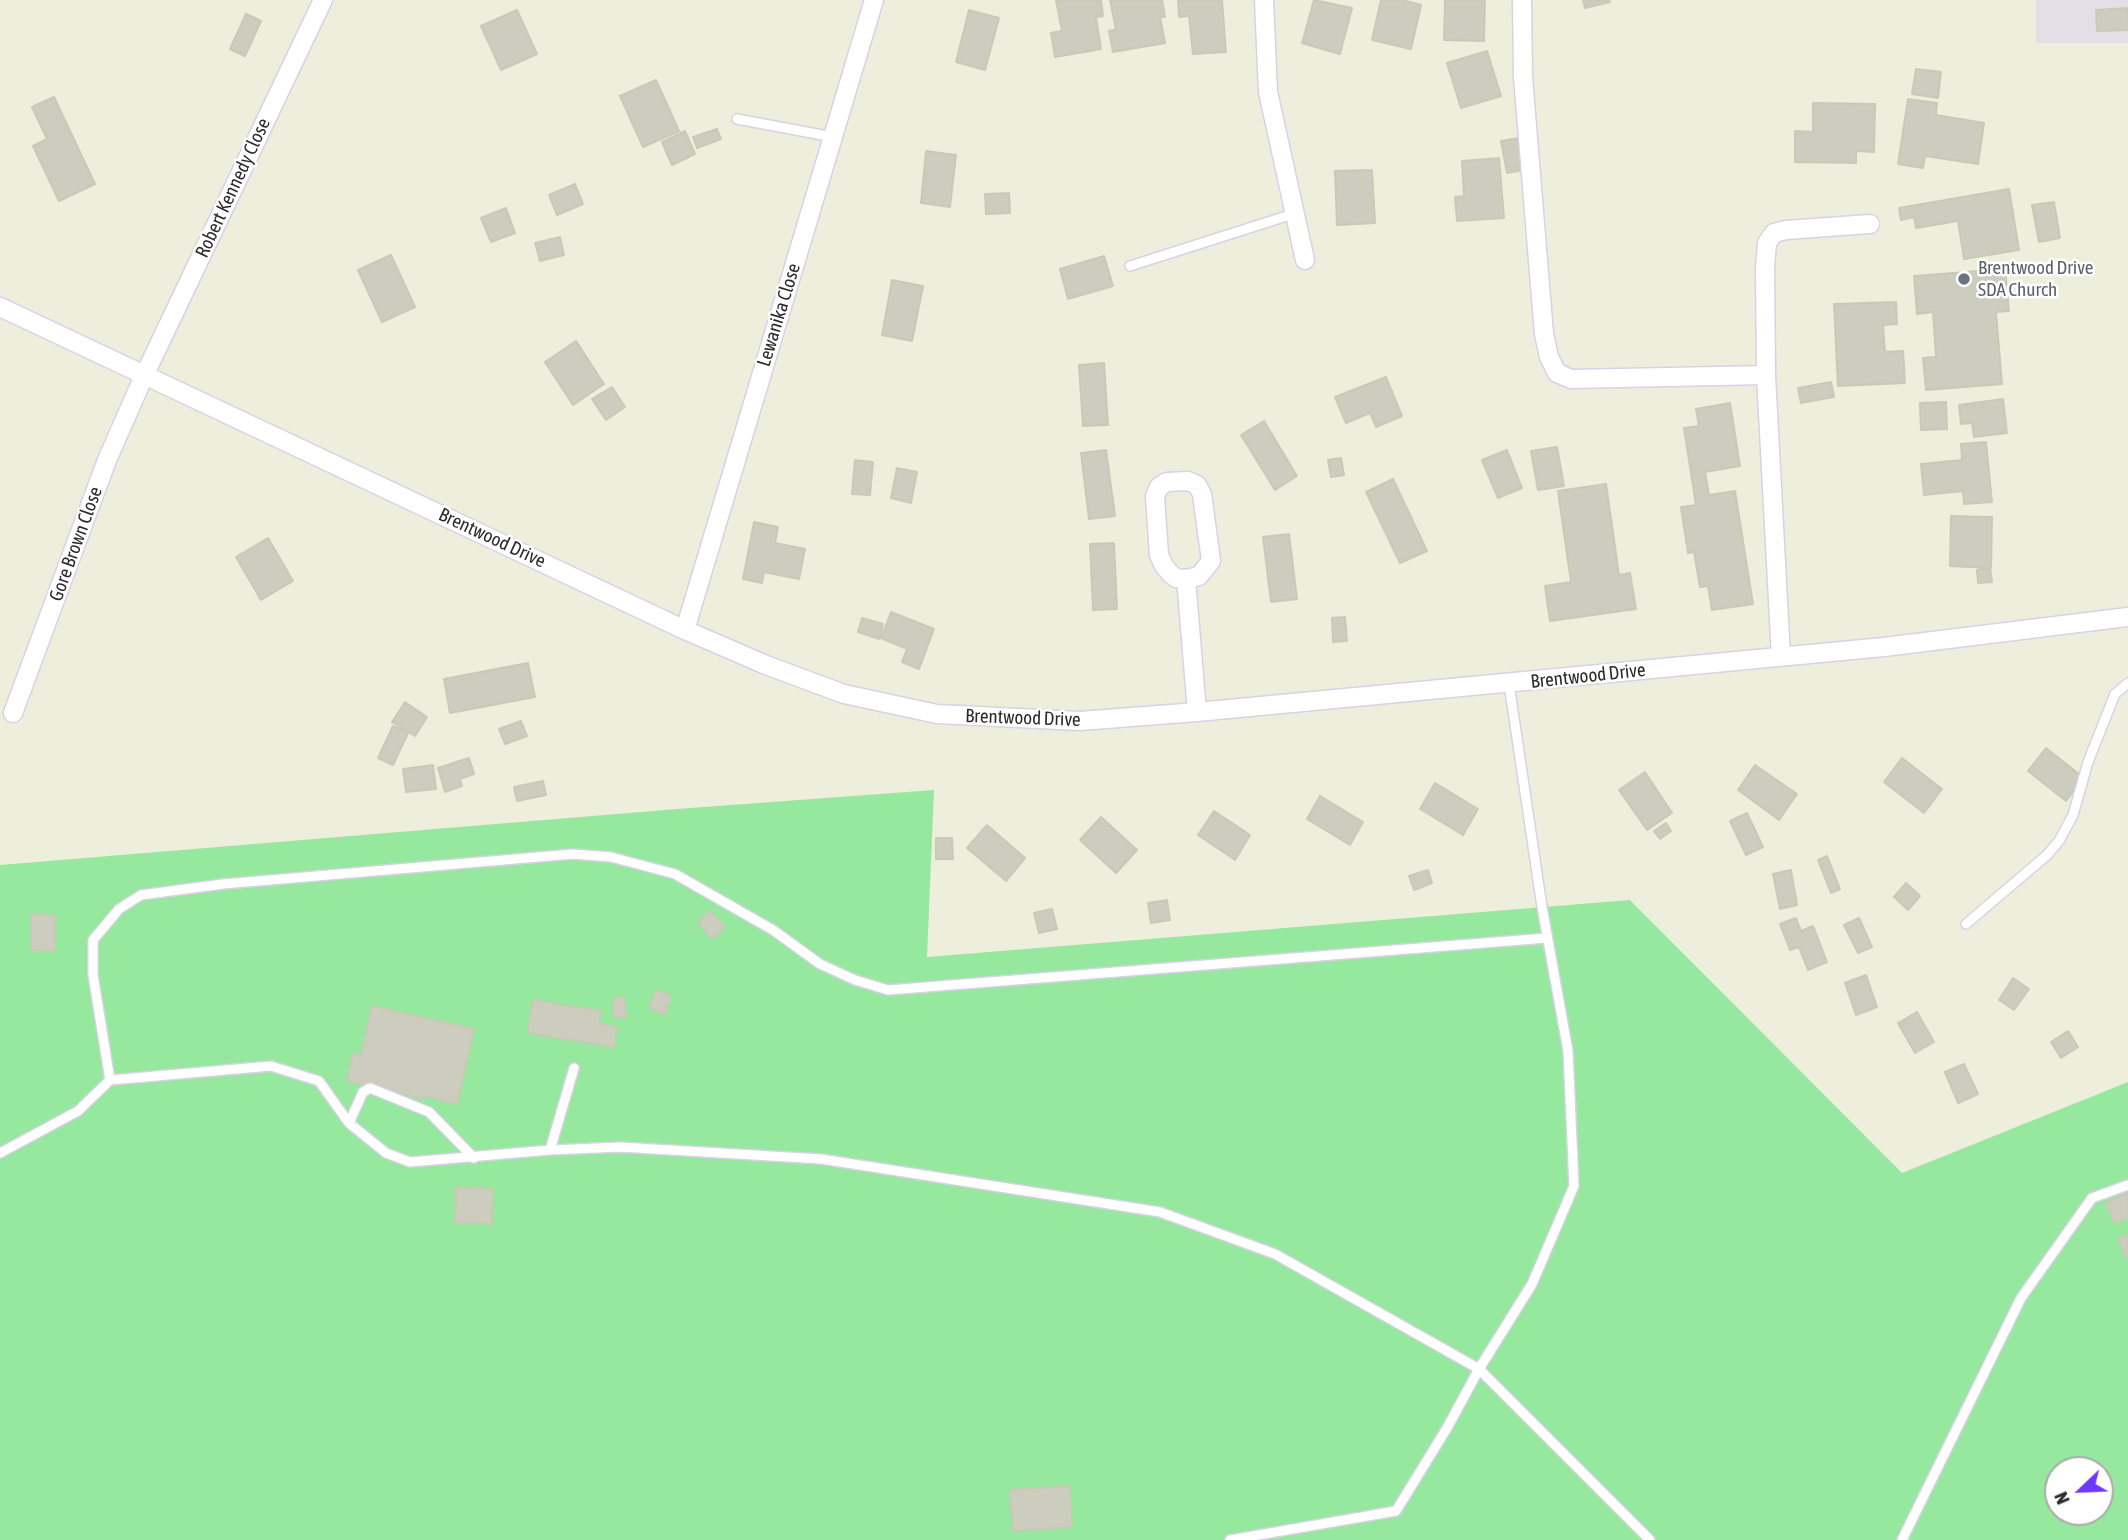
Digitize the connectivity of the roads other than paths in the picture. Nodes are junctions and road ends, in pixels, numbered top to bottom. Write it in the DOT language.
graph roads {
  1 [pos="323,0"];
  2 [pos="874,0"];
  3 [pos="1264,0"];
  4 [pos="1522,0"];
  5 [pos="737,119"];
  6 [pos="833,137"];
  7 [pos="1293,214"];
  8 [pos="1870,224"];
  9 [pos="1305,260"];
  10 [pos="1130,265"];
  11 [pos="0,307"];
  12 [pos="144,376"];
  13 [pos="1766,376"];
  14 [pos="1186,579"];
  15 [pos="2128,617"];
  16 [pos="685,630"];
  17 [pos="1781,657"];
  18 [pos="2128,683"];
  19 [pos="1510,684"];
  20 [pos="1197,712"];
  21 [pos="6,713"];
  22 [pos="1966,924"];
  23 [pos="1547,938"];
  24 [pos="574,1068"];
  25 [pos="110,1080"];
  26 [pos="349,1123"];
  27 [pos="550,1150"];
  28 [pos="0,1153"];
  29 [pos="474,1158"];
  30 [pos="2128,1185"];
  31 [pos="1479,1369"];
  32 [pos="1230,1540"];
  33 [pos="1650,1540"];
  34 [pos="1902,1540"];
  1 -- 12 [label="street, Robert Kennedy Close"];
  2 -- 6 [label="street, Lewanika Close"];
  3 -- 7 [label="street"];
  4 -- 13 [label="street"];
  5 -- 6 [label="lane"];
  6 -- 16 [label="street, Lewanika Close"];
  7 -- 9 [label="street"];
  7 -- 10 [label="lane"];
  8 -- 13 [label="street"];
  11 -- 12 [label="street, Brentwood Drive"];
  12 -- 16 [label="street, Brentwood Drive"];
  12 -- 21 [label="street, Gore Brown Close"];
  13 -- 17 [label="street"];
  14 -- 14 [label="street"];
  14 -- 20 [label="street"];
  15 -- 17 [label="street, Brentwood Drive"];
  16 -- 20 [label="street, Brentwood Drive"];
  17 -- 19 [label="street, Brentwood Drive"];
  18 -- 22 [label="lane"];
  19 -- 20 [label="street, Brentwood Drive"];
  19 -- 23 [label="lane"];
  23 -- 25 [label="lane"];
  23 -- 31 [label="lane"];
  24 -- 27 [label="lane"];
  25 -- 26 [label="lane"];
  25 -- 28 [label="lane"];
  26 -- 29 [label="lane"];
  26 -- 29 [label="lane"];
  27 -- 29 [label="lane"];
  27 -- 31 [label="lane"];
  30 -- 34 [label="lane"];
  31 -- 32 [label="lane"];
  31 -- 33 [label="lane"];
}
